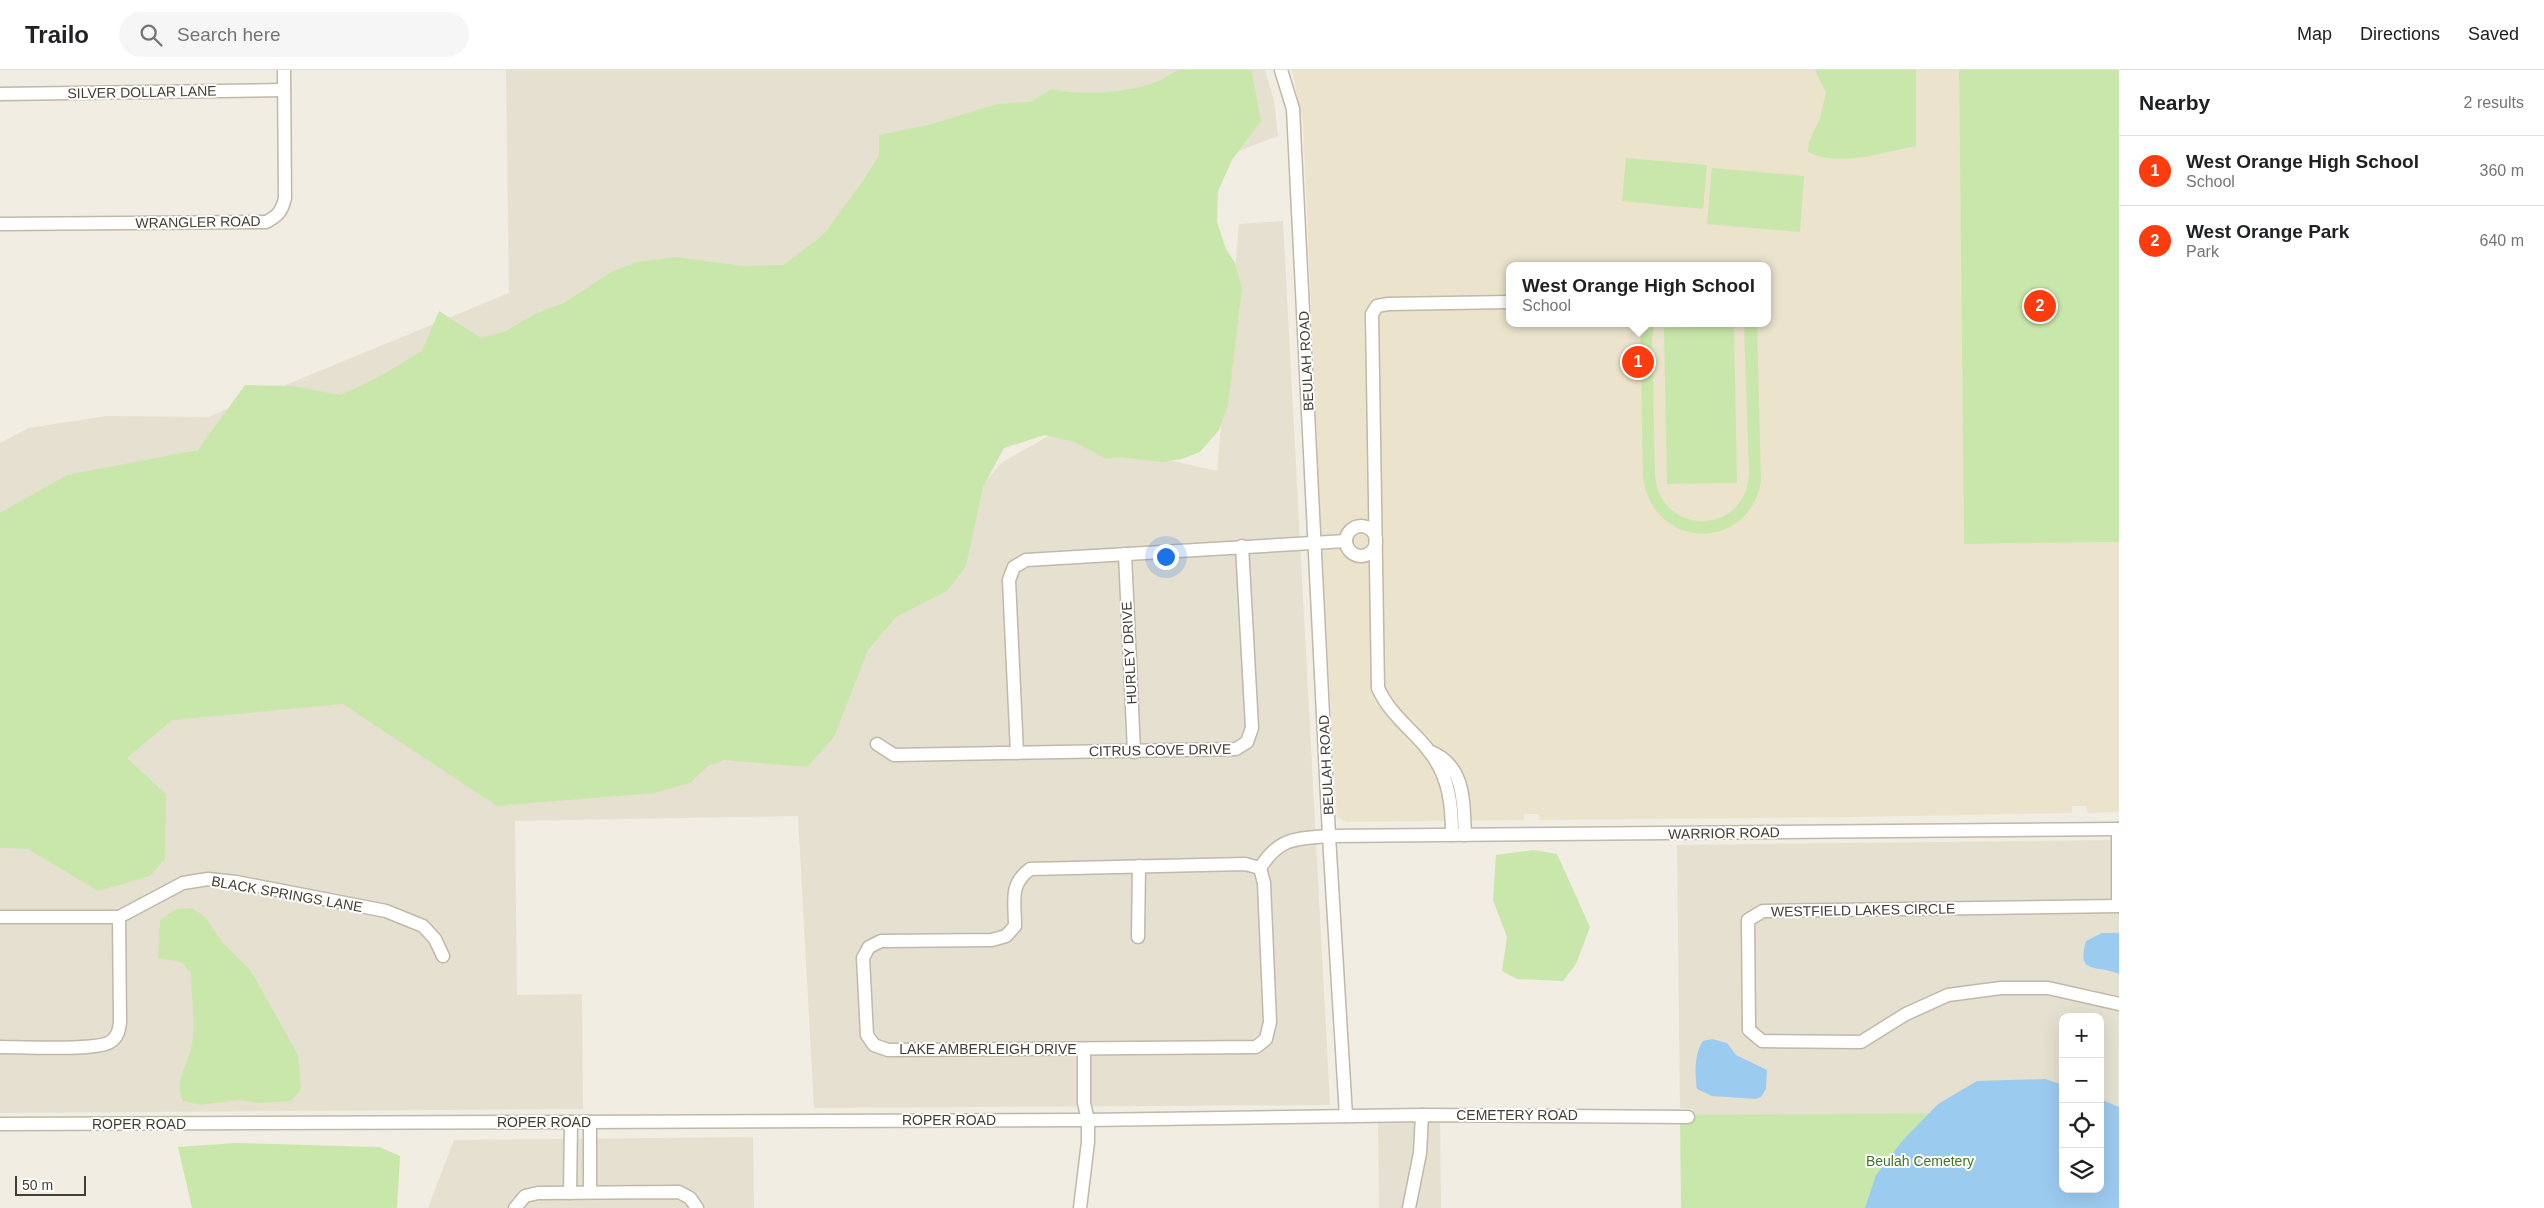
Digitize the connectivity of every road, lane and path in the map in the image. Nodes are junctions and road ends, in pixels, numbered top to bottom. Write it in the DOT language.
graph roads {
  1 [pos="284,70"];
  2 [pos="1281,70"];
  3 [pos="284,90"];
  4 [pos="0,94"];
  5 [pos="0,224"];
  6 [pos="1506,302"];
  7 [pos="1377,540"];
  8 [pos="1315,542"];
  9 [pos="1346,542"];
  10 [pos="1242,546"];
  11 [pos="1125,554"];
  12 [pos="877,744"];
  13 [pos="1430,751"];
  14 [pos="1134,752"];
  15 [pos="1017,753"];
  16 [pos="2118,829"];
  17 [pos="1452,835"];
  18 [pos="1466,835"];
  19 [pos="1329,836"];
  20 [pos="1139,866"];
  21 [pos="1260,868"];
  22 [pos="2118,906"];
  23 [pos="0,917"];
  24 [pos="119,917"];
  25 [pos="1138,937"];
  26 [pos="444,956"];
  27 [pos="2119,1004"];
  28 [pos="0,1047"];
  29 [pos="1084,1049"];
  30 [pos="1422,1115"];
  31 [pos="1346,1116"];
  32 [pos="1688,1117"];
  33 [pos="1088,1120"];
  34 [pos="571,1122"];
  35 [pos="590,1122"];
  36 [pos="0,1124"];
  37 [pos="590,1192"];
  38 [pos="570,1193"];
  39 [pos="515,1208"];
  40 [pos="697,1208"];
  41 [pos="1080,1208"];
  42 [pos="1409,1208"];
  1 -- 3 [label="street, WRANGLER ROAD"];
  2 -- 8 [label="street, BEULAH ROAD"];
  3 -- 4 [label="street, SILVER DOLLAR LANE"];
  3 -- 5 [label="street, WRANGLER ROAD"];
  6 -- 7 [label="street"];
  7 -- 9 [label="street"];
  7 -- 9 [label="street"];
  7 -- 13 [label="street"];
  8 -- 9 [label="street"];
  8 -- 10 [label="street"];
  8 -- 19 [label="street, BEULAH ROAD"];
  10 -- 11 [label="street"];
  10 -- 14 [label="street, CITRUS COVE DRIVE"];
  11 -- 14 [label="street, HURLEY DRIVE"];
  11 -- 15 [label="street"];
  12 -- 15 [label="street, CITRUS COVE DRIVE"];
  13 -- 17 [label="street"];
  13 -- 18 [label="street"];
  14 -- 15 [label="street, CITRUS COVE DRIVE"];
  16 -- 18 [label="street, WARRIOR ROAD"];
  16 -- 22 [label="street"];
  17 -- 18 [label="street, WARRIOR ROAD"];
  17 -- 19 [label="street, WARRIOR ROAD"];
  19 -- 21 [label="street"];
  19 -- 31 [label="street, BEULAH ROAD"];
  20 -- 21 [label="street, LAKE AMBERLEIGH DRIVE"];
  20 -- 25 [label="street"];
  20 -- 29 [label="street, LAKE AMBERLEIGH DRIVE"];
  21 -- 29 [label="street, LAKE AMBERLEIGH DRIVE"];
  22 -- 27 [label="street, WESTFIELD LAKES CIRCLE"];
  23 -- 24 [label="street, BLACK SPRINGS LANE"];
  24 -- 26 [label="street, BLACK SPRINGS LANE"];
  24 -- 28 [label="street"];
  29 -- 33 [label="street"];
  30 -- 31 [label="street, CEMETERY ROAD"];
  30 -- 32 [label="street, CEMETERY ROAD"];
  30 -- 42 [label="street"];
  31 -- 33 [label="street"];
  33 -- 35 [label="street, ROPER ROAD"];
  33 -- 41 [label="street"];
  34 -- 35 [label="street, ROPER ROAD"];
  34 -- 36 [label="street, ROPER ROAD"];
  34 -- 38 [label="street"];
  35 -- 37 [label="street"];
  37 -- 38 [label="street"];
  37 -- 40 [label="street"];
  38 -- 39 [label="street"];
}
